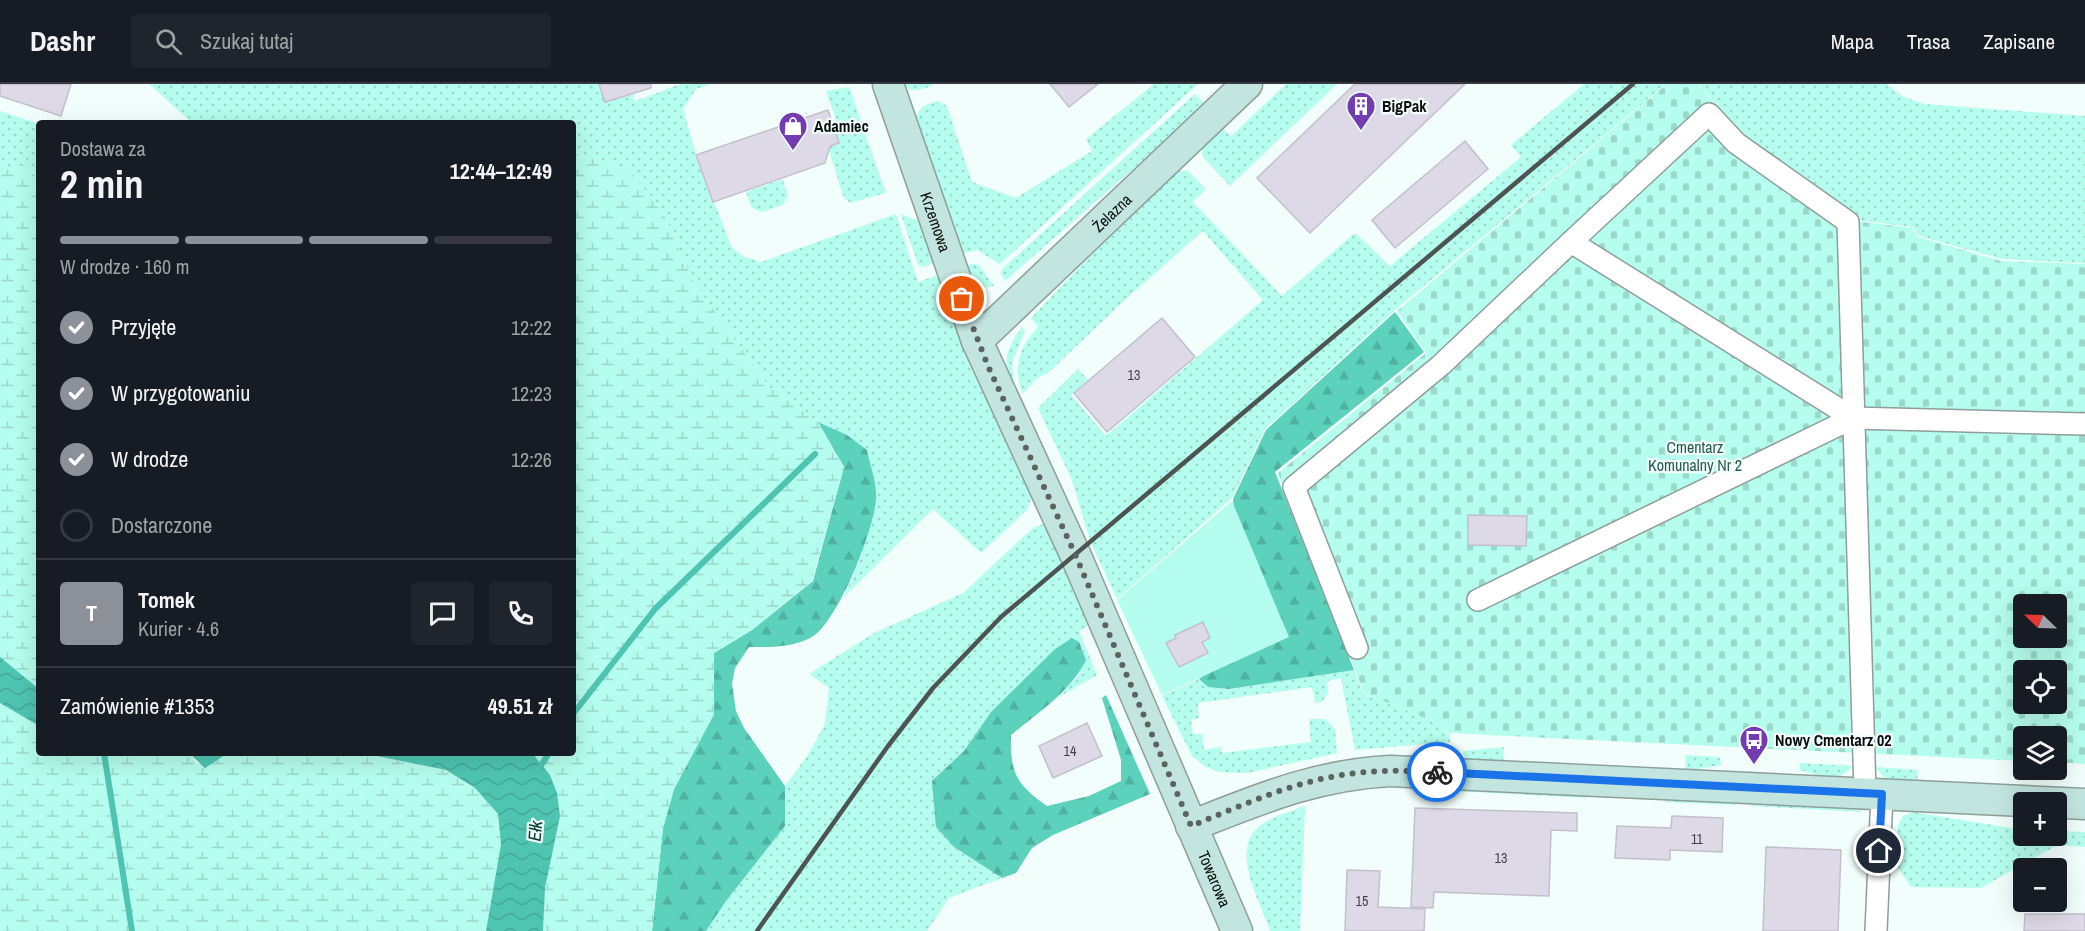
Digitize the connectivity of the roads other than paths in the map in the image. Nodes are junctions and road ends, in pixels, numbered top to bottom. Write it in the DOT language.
graph roads {
  1 [pos="888,84"];
  2 [pos="1247,84"];
  3 [pos="1571,242"];
  4 [pos="977,341"];
  5 [pos="1853,418"];
  6 [pos="2085,424"];
  7 [pos="1075,554"];
  8 [pos="1478,600"];
  9 [pos="1357,648"];
  10 [pos="1873,793"];
  11 [pos="2085,804"];
  12 [pos="1191,826"];
  13 [pos="1237,931"];
  14 [pos="1876,931"];
  1 -- 4 [label="street, Krzemowa"];
  2 -- 4 [label="street, Żelazna"];
  3 -- 5 [label="street"];
  3 -- 5 [label="street"];
  3 -- 9 [label="street"];
  4 -- 7 [label="street, Krzemowa"];
  5 -- 6 [label="street"];
  5 -- 8 [label="street"];
  5 -- 10 [label="street"];
  7 -- 12 [label="street, Towarowa"];
  10 -- 11 [label="street"];
  10 -- 12 [label="street"];
  10 -- 14 [label="street"];
  12 -- 13 [label="street, Towarowa"];
}
